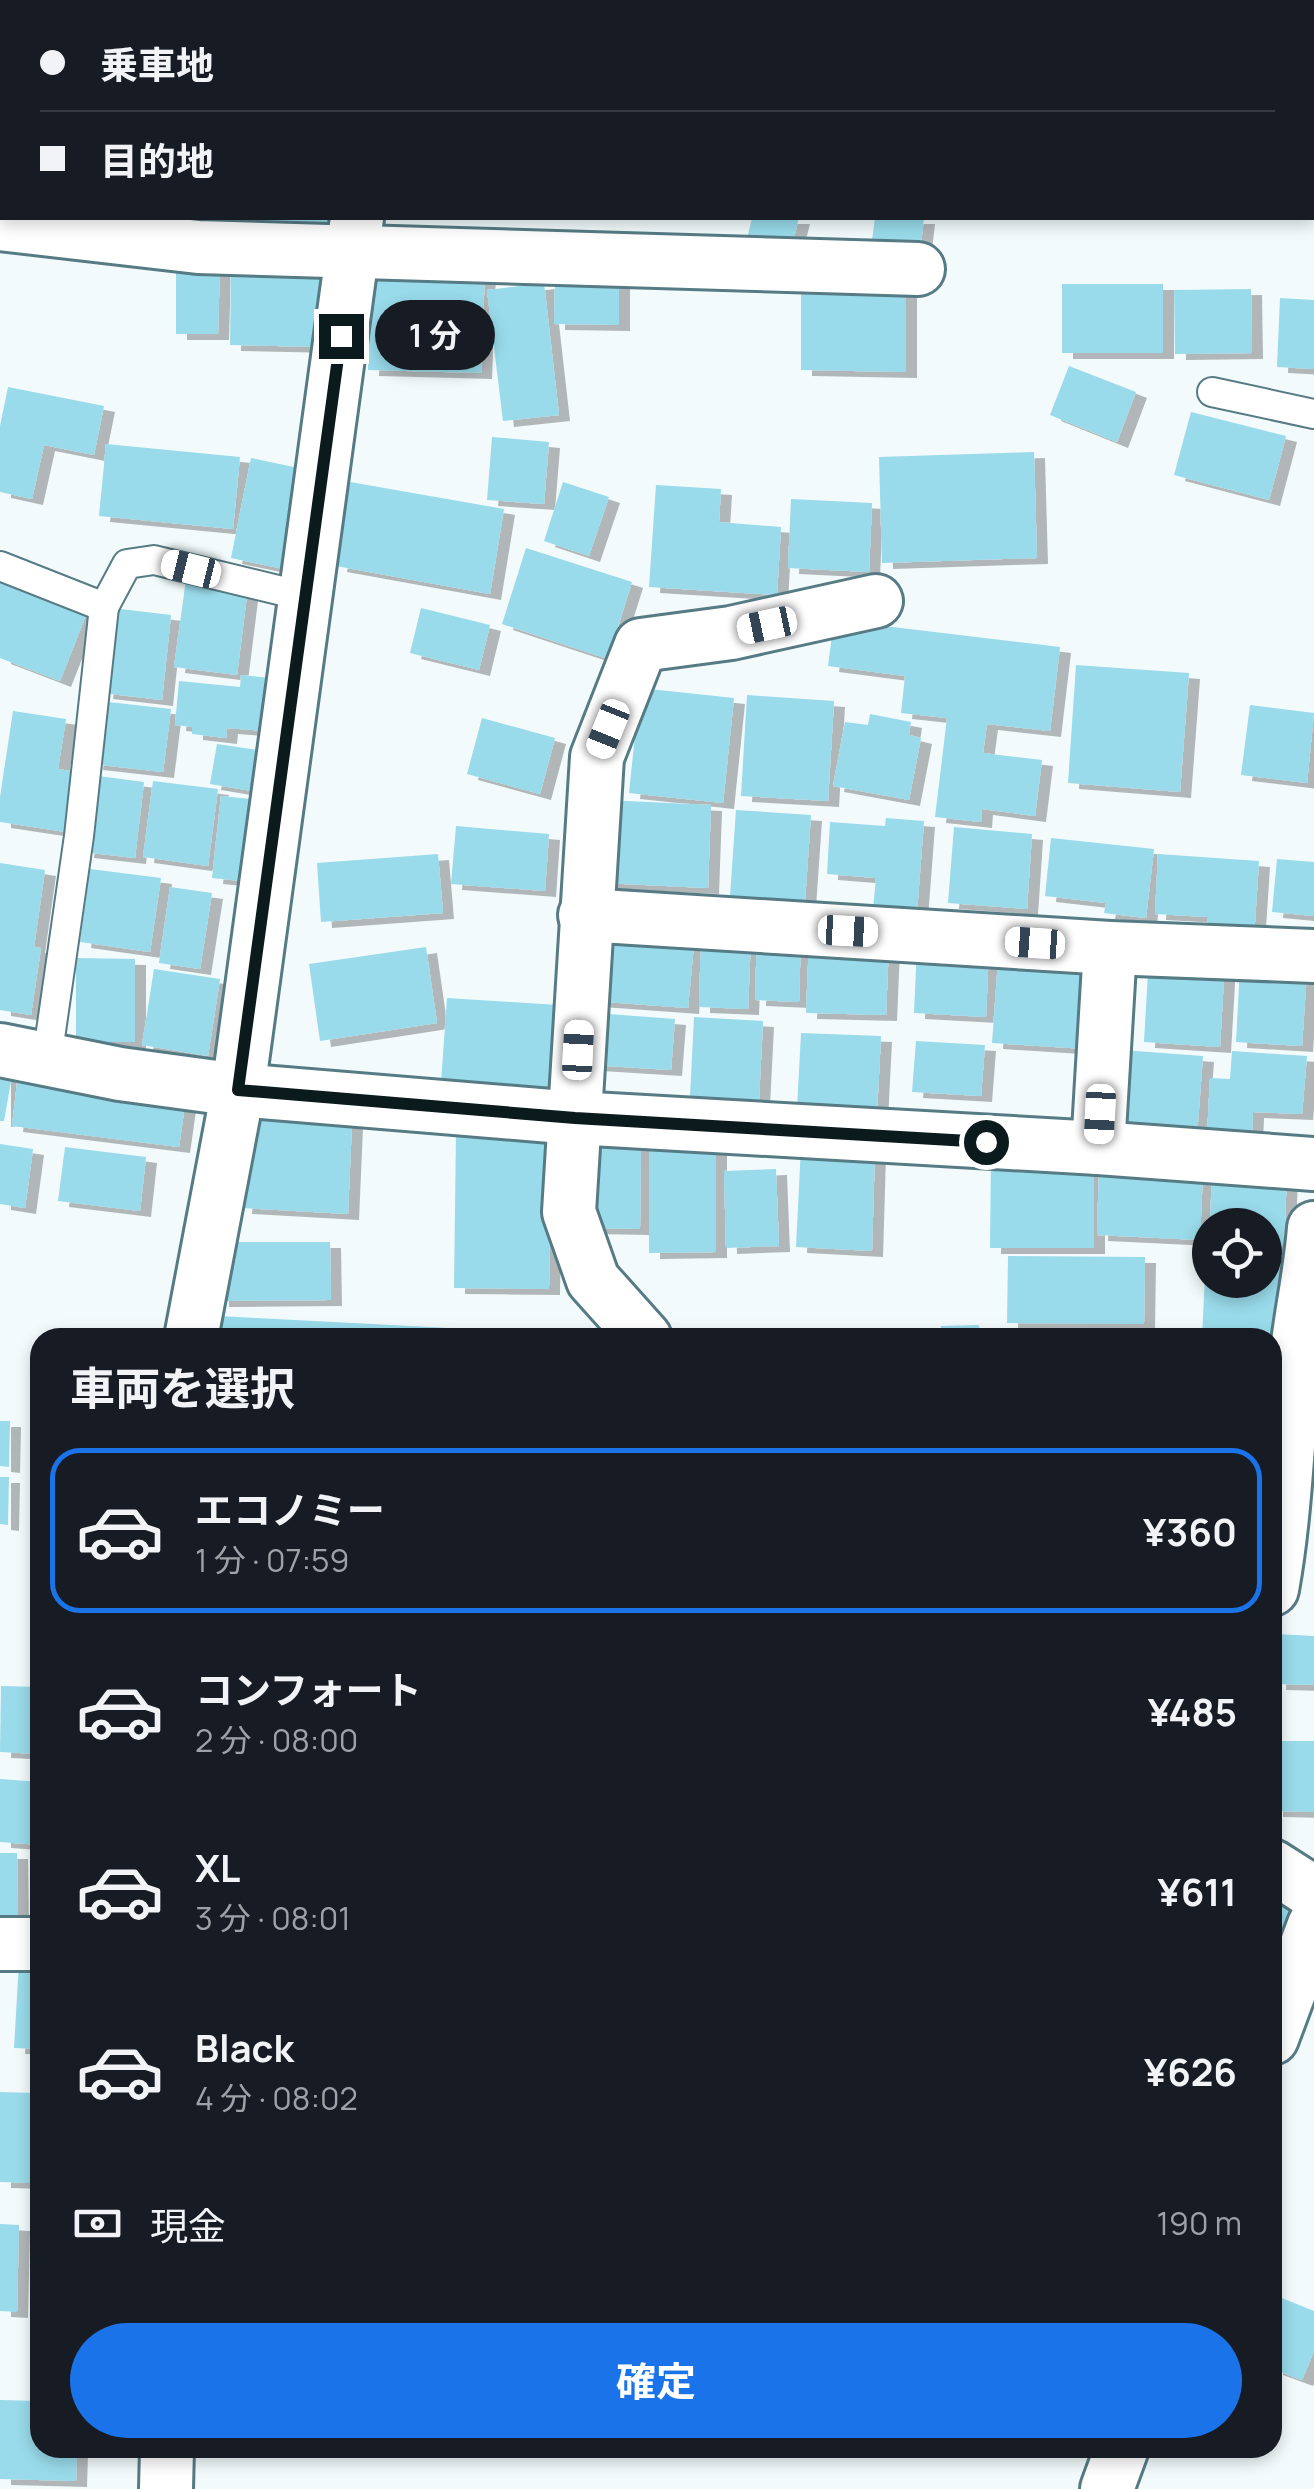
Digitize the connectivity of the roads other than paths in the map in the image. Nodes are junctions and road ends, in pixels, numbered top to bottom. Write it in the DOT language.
graph roads {
  1 [pos="0,224"];
  2 [pos="355,234"];
  3 [pos="918,270"];
  4 [pos="1212,392"];
  5 [pos="1314,414"];
  6 [pos="0,566"];
  7 [pos="303,596"];
  8 [pos="876,600"];
  9 [pos="104,607"];
  10 [pos="585,915"];
  11 [pos="1110,948"];
  12 [pos="1314,956"];
  13 [pos="23,1055"];
  14 [pos="238,1090"];
  15 [pos="575,1118"];
  16 [pos="1098,1148"];
  17 [pos="1314,1164"];
  18 [pos="1314,1228"];
  19 [pos="192,1328"];
  20 [pos="636,1328"];
  21 [pos="1282,1529"];
  22 [pos="1282,1872"];
  23 [pos="1314,1893"];
  24 [pos="1314,1925"];
  25 [pos="0,1944"];
  26 [pos="30,1944"];
  27 [pos="1282,2011"];
  28 [pos="167,2458"];
  29 [pos="1118,2458"];
  30 [pos="166,2489"];
  31 [pos="1106,2489"];
  1 -- 2 [label="street"];
  2 -- 3 [label="street"];
  2 -- 7 [label="street"];
  4 -- 5 [label="lane"];
  6 -- 9 [label="lane"];
  7 -- 9 [label="lane"];
  7 -- 14 [label="street"];
  8 -- 10 [label="street"];
  9 -- 13 [label="lane"];
  10 -- 11 [label="street"];
  10 -- 15 [label="street"];
  11 -- 12 [label="street"];
  11 -- 16 [label="street"];
  13 -- 14 [label="street"];
  14 -- 15 [label="street"];
  14 -- 19 [label="street"];
  15 -- 16 [label="street"];
  15 -- 20 [label="street"];
  16 -- 17 [label="street"];
  18 -- 21 [label="street"];
  22 -- 23 [label="street"];
  24 -- 27 [label="street"];
  25 -- 26 [label="street"];
  28 -- 30 [label="street"];
  29 -- 31 [label="street"];
}
